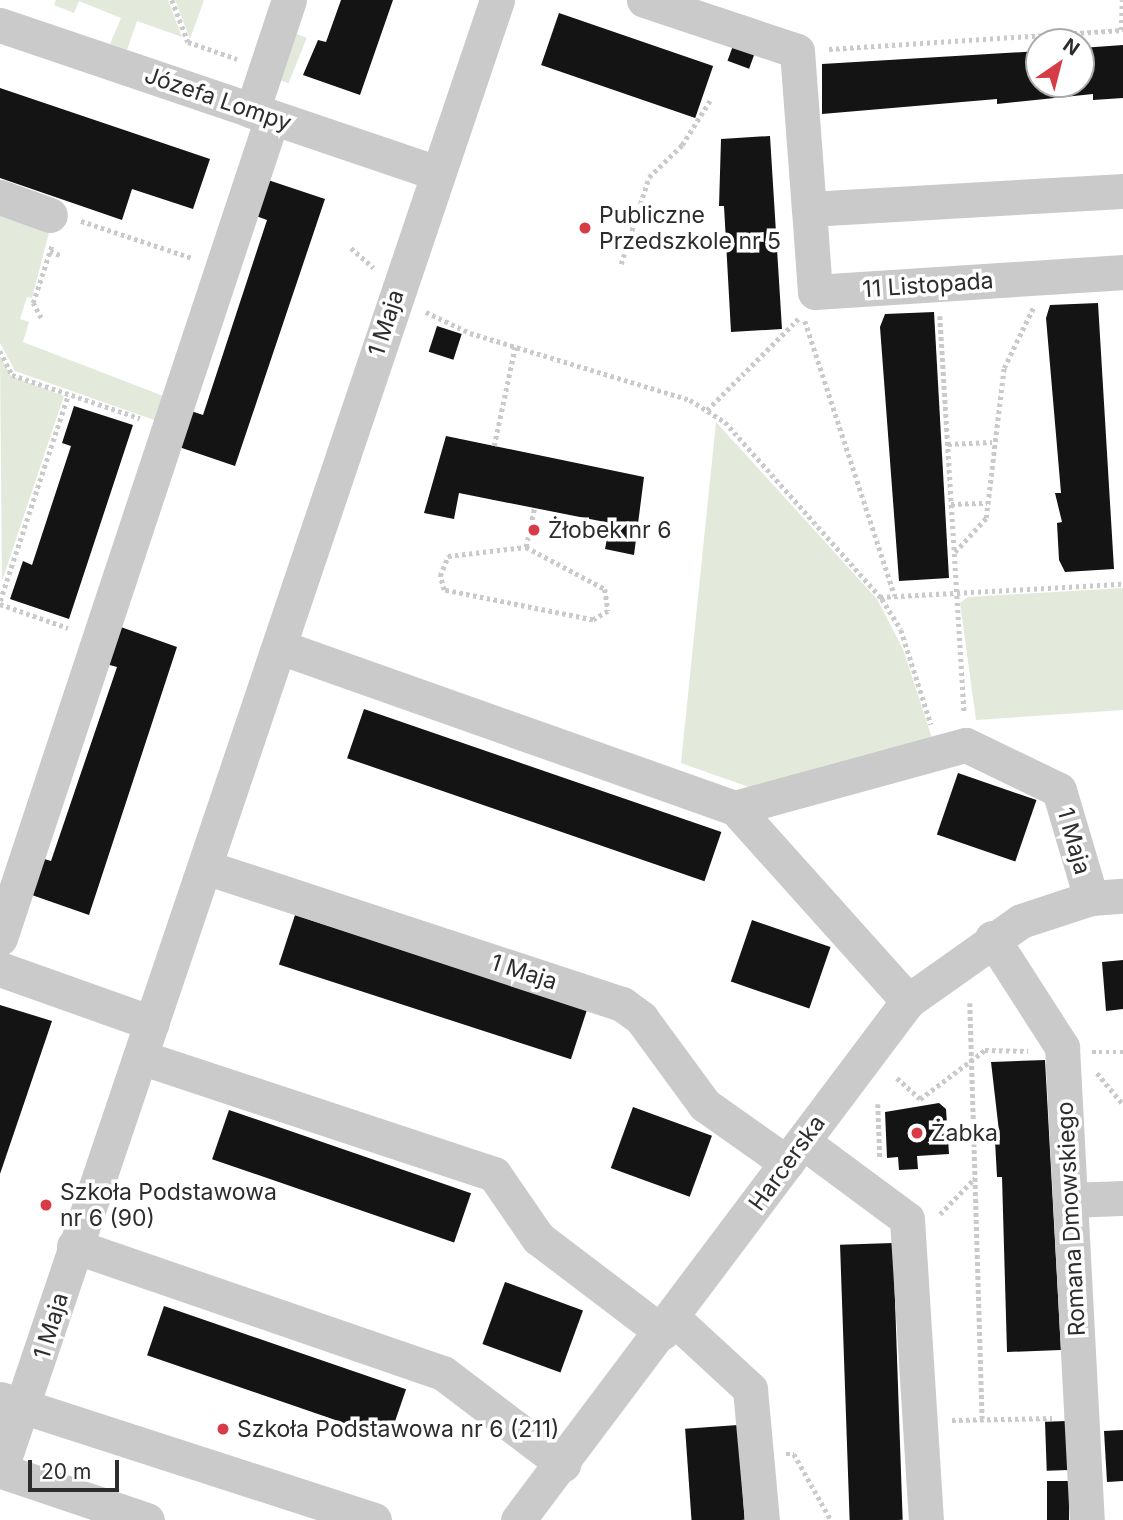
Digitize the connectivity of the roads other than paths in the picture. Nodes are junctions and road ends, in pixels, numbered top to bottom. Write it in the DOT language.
graph roads {
  1 [pos="289,0"];
  2 [pos="497,0"];
  3 [pos="644,0"];
  4 [pos="0,25"];
  5 [pos="262,115"];
  6 [pos="437,173"];
  7 [pos="1123,191"];
  8 [pos="0,197"];
  9 [pos="809,209"];
  10 [pos="58,216"];
  11 [pos="1123,272"];
  12 [pos="280,647"];
  13 [pos="735,808"];
  14 [pos="205,867"];
  15 [pos="1107,897"];
  16 [pos="0,938"];
  17 [pos="992,938"];
  18 [pos="0,969"];
  19 [pos="908,1001"];
  20 [pos="152,1023"];
  21 [pos="140,1057"];
  22 [pos="795,1152"];
  23 [pos="1123,1198"];
  24 [pos="1070,1200"];
  25 [pos="75,1246"];
  26 [pos="668,1325"];
  27 [pos="12,1403"];
  28 [pos="563,1464"];
  29 [pos="1,1471"];
  30 [pos="147,1520"];
  31 [pos="374,1520"];
  32 [pos="518,1520"];
  33 [pos="762,1520"];
  34 [pos="926,1520"];
  35 [pos="1087,1520"];
  1 -- 5 [label="street"];
  2 -- 6 [label="street, 1 Maja"];
  3 -- 9 [label="street, 11 Listopada"];
  4 -- 5 [label="street, Józefa Lompy"];
  5 -- 6 [label="street, Józefa Lompy"];
  5 -- 16 [label="street"];
  6 -- 12 [label="street, 1 Maja"];
  7 -- 9 [label="street"];
  8 -- 10 [label="street"];
  9 -- 11 [label="street, 11 Listopada"];
  12 -- 13 [label="street"];
  12 -- 14 [label="street, 1 Maja"];
  13 -- 15 [label="street, 1 Maja"];
  13 -- 19 [label="street"];
  14 -- 20 [label="street, 1 Maja"];
  14 -- 22 [label="street, 1 Maja"];
  15 -- 17 [label="street, Harcerska"];
  17 -- 19 [label="street, Harcerska"];
  17 -- 24 [label="street, Romana Dmowskiego"];
  18 -- 20 [label="street"];
  19 -- 22 [label="street, Harcerska"];
  20 -- 21 [label="street, 1 Maja"];
  21 -- 25 [label="street, 1 Maja"];
  21 -- 26 [label="street"];
  22 -- 26 [label="street, Harcerska"];
  22 -- 34 [label="street, 1 Maja"];
  23 -- 24 [label="street"];
  24 -- 35 [label="street, Romana Dmowskiego"];
  25 -- 27 [label="street, 1 Maja"];
  25 -- 28 [label="street"];
  26 -- 28 [label="street, Harcerska"];
  26 -- 33 [label="street"];
  27 -- 29 [label="street, 1 Maja"];
  27 -- 31 [label="street"];
  28 -- 32 [label="street, Harcerska"];
  29 -- 30 [label="street"];
}
